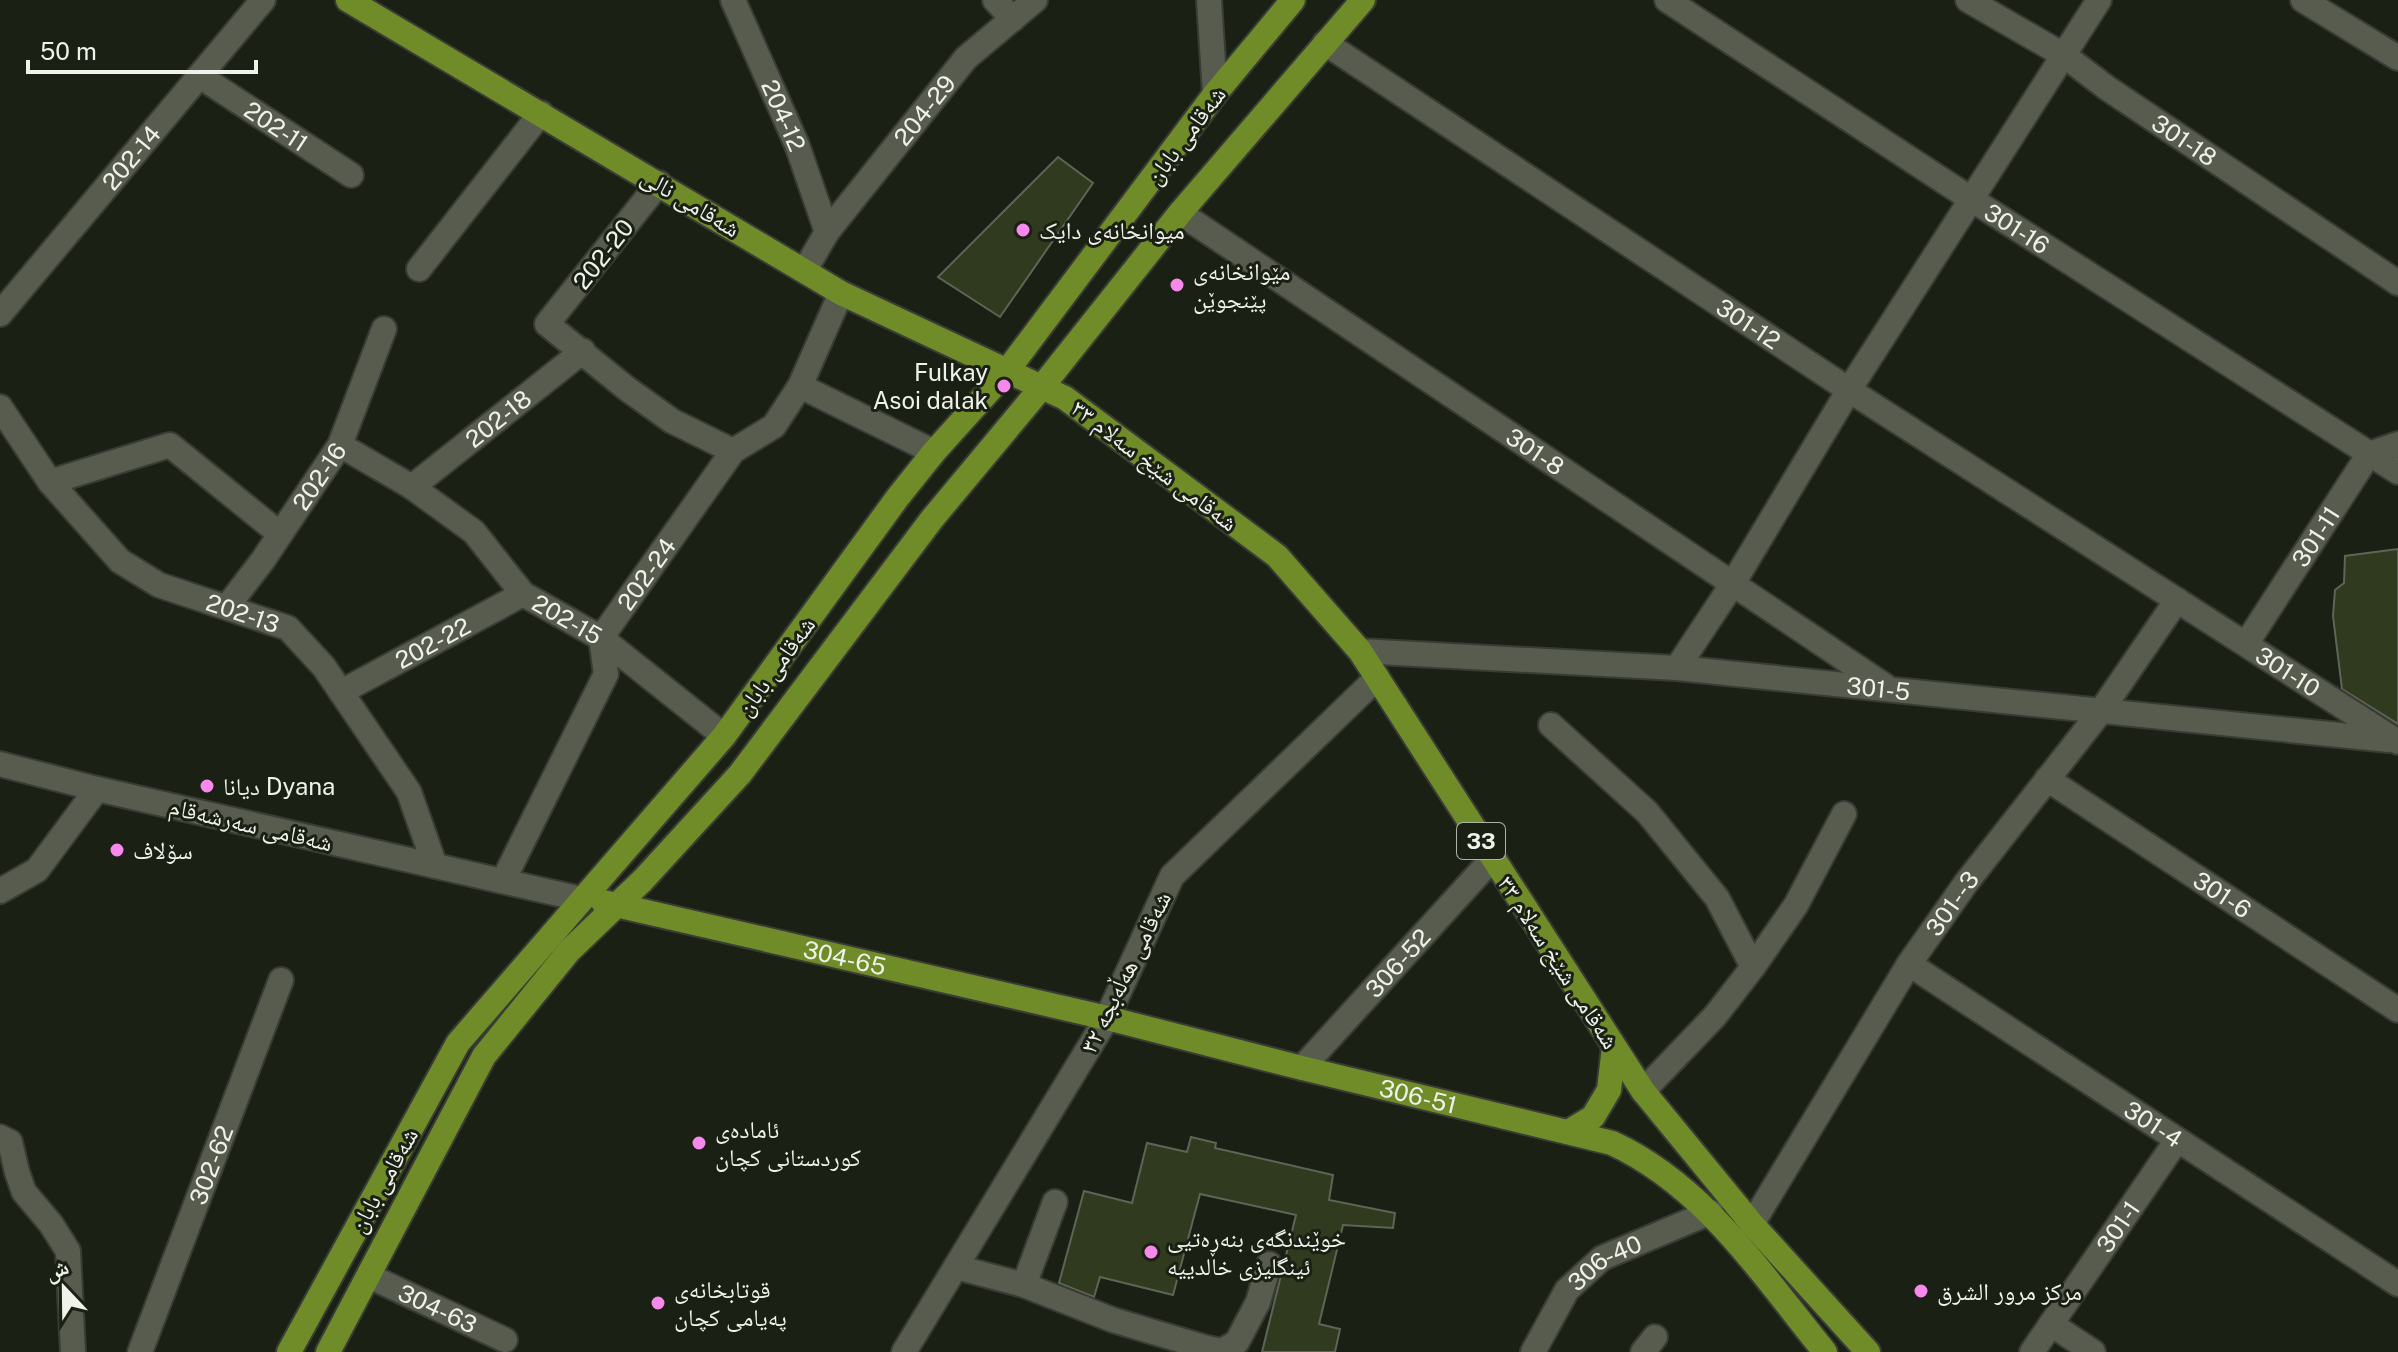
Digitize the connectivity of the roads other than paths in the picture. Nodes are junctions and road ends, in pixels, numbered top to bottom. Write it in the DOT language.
graph roads {
  1 [pos="263,0"];
  2 [pos="348,0"];
  3 [pos="733,0"];
  4 [pos="995,0"];
  5 [pos="1035,0"];
  6 [pos="1209,0"];
  7 [pos="1293,0"];
  8 [pos="1363,0"];
  9 [pos="1667,0"];
  10 [pos="1968,0"];
  11 [pos="2099,0"];
  12 [pos="2308,1"];
  13 [pos="1013,19"];
  14 [pos="1325,43"];
  15 [pos="2065,56"];
  16 [pos="2398,58"];
  17 [pos="201,77"];
  18 [pos="1215,94"];
  19 [pos="541,113"];
  20 [pos="351,175"];
  21 [pos="659,183"];
  22 [pos="1971,199"];
  23 [pos="1180,213"];
  24 [pos="827,232"];
  25 [pos="419,269"];
  26 [pos="805,270"];
  27 [pos="2398,283"];
  28 [pos="841,293"];
  29 [pos="3,303"];
  30 [pos="384,329"];
  31 [pos="583,351"];
  32 [pos="1007,371"];
  33 [pos="800,386"];
  34 [pos="1041,388"];
  35 [pos="1849,390"];
  36 [pos="0,407"];
  37 [pos="2398,444"];
  38 [pos="340,445"];
  39 [pos="733,451"];
  40 [pos="934,452"];
  41 [pos="2369,454"];
  42 [pos="2398,472"];
  43 [pos="50,482"];
  44 [pos="412,487"];
  45 [pos="280,534"];
  46 [pos="1732,585"];
  47 [pos="523,594"];
  48 [pos="2177,600"];
  49 [pos="227,607"];
  50 [pos="601,638"];
  51 [pos="2246,644"];
  52 [pos="1360,651"];
  53 [pos="1677,668"];
  54 [pos="1377,678"];
  55 [pos="1890,689"];
  56 [pos="341,692"];
  57 [pos="2101,711"];
  58 [pos="1551,725"];
  59 [pos="724,736"];
  60 [pos="2397,741"];
  61 [pos="0,764"];
  62 [pos="2047,779"];
  63 [pos="97,789"];
  64 [pos="1844,814"];
  65 [pos="1493,858"];
  66 [pos="435,866"];
  67 [pos="503,881"];
  68 [pos="0,891"];
  69 [pos="581,899"];
  70 [pos="616,904"];
  71 [pos="1909,964"];
  72 [pos="1753,967"];
  73 [pos="281,980"];
  74 [pos="2398,1010"];
  75 [pos="1107,1018"];
  76 [pos="1614,1047"];
  77 [pos="1302,1068"];
  78 [pos="1643,1091"];
  79 [pos="1568,1132"];
  80 [pos="0,1137"];
  81 [pos="2177,1140"];
  82 [pos="1055,1202"];
  83 [pos="1711,1212"];
  84 [pos="1752,1224"];
  85 [pos="1269,1264"];
  86 [pos="956,1267"];
  87 [pos="369,1276"];
  88 [pos="2398,1284"];
  89 [pos="1024,1285"];
  90 [pos="2051,1324"];
  91 [pos="1843,1325"];
  92 [pos="505,1340"];
  93 [pos="1822,1349"];
  94 [pos="73,1352"];
  95 [pos="140,1352"];
  96 [pos="289,1352"];
  97 [pos="328,1352"];
  98 [pos="904,1352"];
  99 [pos="1533,1352"];
  100 [pos="1868,1352"];
  101 [pos="2032,1352"];
  102 [pos="2093,1352"];
  1 -- 17 [label="street, 202-14"];
  2 -- 19 [label="main road, شەقامی نالی"];
  3 -- 24 [label="street, 204-12"];
  4 -- 13 [label="street"];
  5 -- 13 [label="street, 204-29"];
  6 -- 18 [label="street"];
  7 -- 18 [label="main road, شەقامی بابان"];
  8 -- 14 [label="main road"];
  9 -- 22 [label="street, 301-16"];
  10 -- 15 [label="street, 301-18"];
  11 -- 15 [label="street"];
  12 -- 16 [label="street"];
  13 -- 24 [label="street, 204-29"];
  14 -- 23 [label="main road"];
  14 -- 35 [label="street, 301-12"];
  15 -- 22 [label="street"];
  15 -- 27 [label="street, 301-18"];
  17 -- 20 [label="street, 202-11"];
  17 -- 29 [label="street, 202-14"];
  18 -- 32 [label="main road, شەقامی بابان"];
  19 -- 21 [label="main road, شەقامی نالی"];
  19 -- 25 [label="street"];
  21 -- 26 [label="main road, شەقامی نالی"];
  21 -- 31 [label="street, 202-20"];
  22 -- 35 [label="street"];
  22 -- 41 [label="street, 301-16"];
  23 -- 34 [label="main road"];
  23 -- 46 [label="street, 301-8"];
  24 -- 26 [label="street, 204-29"];
  26 -- 28 [label="main road, شەقامی نالی"];
  28 -- 32 [label="main road, شەقامی نالی"];
  28 -- 33 [label="street, 202-24"];
  30 -- 38 [label="street, 202-16"];
  31 -- 39 [label="street"];
  31 -- 44 [label="street, 202-18"];
  32 -- 34 [label="main road, شەقامی نالی"];
  32 -- 40 [label="main road, شەقامی بابان"];
  33 -- 39 [label="street, 202-24"];
  33 -- 40 [label="street"];
  34 -- 52 [label="main road, شەقامی شێخ سەلام ٣٣ / 33"];
  34 -- 70 [label="main road"];
  35 -- 46 [label="street"];
  35 -- 48 [label="street, 301-12"];
  36 -- 43 [label="street, 202-13"];
  37 -- 41 [label="street"];
  38 -- 44 [label="street, 202-15"];
  38 -- 45 [label="street, 202-16"];
  39 -- 50 [label="street, 202-24"];
  40 -- 59 [label="main road, شەقامی بابان"];
  41 -- 42 [label="street, 301-16"];
  41 -- 51 [label="street, 301-11"];
  43 -- 45 [label="street"];
  43 -- 49 [label="street, 202-13"];
  44 -- 47 [label="street, 202-15"];
  45 -- 49 [label="street, 202-16"];
  46 -- 53 [label="street"];
  46 -- 55 [label="street, 301-8"];
  47 -- 50 [label="street, 202-15"];
  47 -- 56 [label="street, 202-22"];
  48 -- 51 [label="street, 301-10"];
  48 -- 57 [label="street, 301--3"];
  49 -- 56 [label="street, 202-13"];
  50 -- 59 [label="street, 202-15"];
  50 -- 67 [label="street"];
  51 -- 60 [label="street, 301-10"];
  52 -- 53 [label="street, 301-5"];
  52 -- 54 [label="main road, شەقامی شێخ سەلام ٣٣ / 33"];
  53 -- 55 [label="street, 301-5"];
  54 -- 65 [label="main road, شەقامی شێخ سەلام ٣٣ / 33"];
  54 -- 75 [label="street, شەقامی هەڵەبجە ٣٢"];
  55 -- 57 [label="street, 301-5"];
  56 -- 66 [label="street, 202-13"];
  57 -- 60 [label="street, 301-5"];
  57 -- 62 [label="street, 301--3"];
  58 -- 72 [label="street"];
  59 -- 69 [label="main road, شەقامی بابان"];
  61 -- 63 [label="street, شەقامی سەرشەقام"];
  62 -- 71 [label="street, 301--3"];
  62 -- 74 [label="street, 301-6"];
  63 -- 66 [label="street, شەقامی سەرشەقام"];
  63 -- 68 [label="street"];
  64 -- 72 [label="street"];
  65 -- 76 [label="main road, شەقامی شێخ سەلام ٣٣ / 33"];
  65 -- 77 [label="street, 306-52"];
  66 -- 67 [label="street, شەقامی سەرشەقام"];
  67 -- 69 [label="street, شەقامی سەرشەقام"];
  69 -- 70 [label="main road, 304-65"];
  69 -- 96 [label="main road, شەقامی بابان"];
  70 -- 75 [label="main road, 304-65"];
  70 -- 87 [label="main road"];
  71 -- 81 [label="street, 301-4"];
  71 -- 84 [label="street, 301--3"];
  72 -- 78 [label="street"];
  73 -- 95 [label="street, 302-62"];
  75 -- 77 [label="main road, 306-51"];
  75 -- 86 [label="street, شەقامی هەڵەبجە ٣٢"];
  76 -- 78 [label="main road, شەقامی شێخ سەلام ٣٣ / 33"];
  76 -- 79 [label="main road"];
  77 -- 79 [label="main road, 306-51"];
  78 -- 84 [label="main road, شەقامی شێخ سەلام ٣٣ / 33"];
  79 -- 83 [label="main road, 306-51"];
  80 -- 94 [label="street"];
  81 -- 88 [label="street, 301-4"];
  81 -- 90 [label="street, 301-1"];
  82 -- 89 [label="street"];
  83 -- 93 [label="main road"];
  83 -- 99 [label="street, 306-40"];
  84 -- 91 [label="main road, شەقامی شێخ سەلام ٣٣ / 33"];
  85 -- 89 [label="street"];
  86 -- 89 [label="street"];
  86 -- 98 [label="street, شەقامی هەڵەبجە ٣٢"];
  87 -- 92 [label="street, 304-63"];
  87 -- 97 [label="main road"];
  90 -- 101 [label="street, 301-1"];
  90 -- 102 [label="street"];
  91 -- 93 [label="main road"];
  91 -- 100 [label="main road, شەقامی شێخ سەلام ٣٣ / 33"];
}
